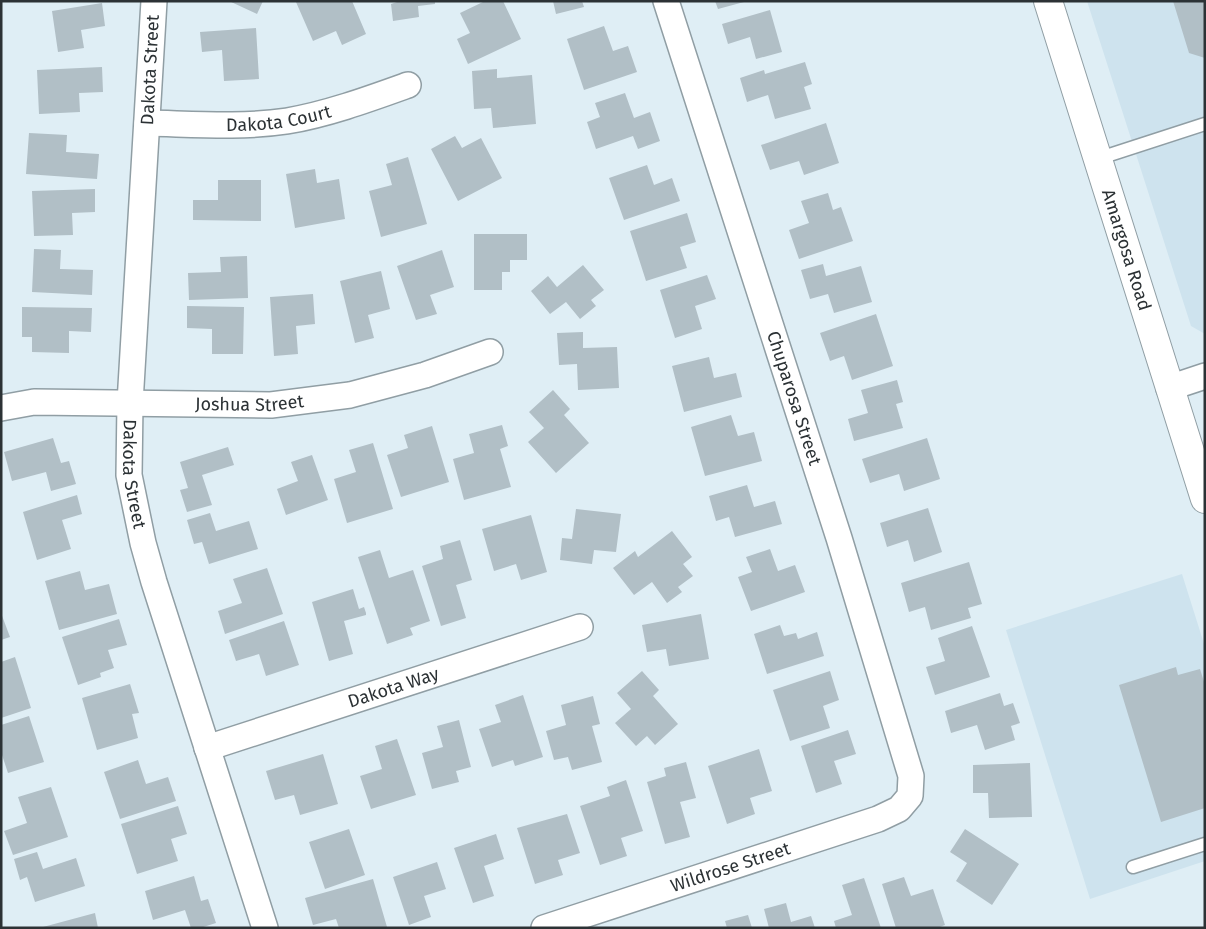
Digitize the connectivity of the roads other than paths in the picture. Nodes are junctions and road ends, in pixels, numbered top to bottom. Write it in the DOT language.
graph roads {
  1 [pos="154,1"];
  2 [pos="666,1"];
  3 [pos="1048,1"];
  4 [pos="408,85"];
  5 [pos="147,124"];
  6 [pos="1205,124"];
  7 [pos="1097,159"];
  8 [pos="490,352"];
  9 [pos="1205,376"];
  10 [pos="1169,388"];
  11 [pos="130,403"];
  12 [pos="1,408"];
  13 [pos="1205,498"];
  14 [pos="580,627"];
  15 [pos="207,748"];
  16 [pos="910,796"];
  17 [pos="1205,844"];
  18 [pos="1133,867"];
  19 [pos="265,928"];
  20 [pos="544,928"];
  1 -- 5 [label="street, Dakota Street"];
  2 -- 16 [label="street, Chuparosa Street"];
  3 -- 7 [label="main road, Amargosa Road"];
  4 -- 5 [label="street, Dakota Court"];
  5 -- 11 [label="street, Dakota Street"];
  6 -- 7 [label="lane"];
  7 -- 10 [label="main road, Amargosa Road"];
  8 -- 11 [label="street, Joshua Street"];
  9 -- 10 [label="street"];
  10 -- 13 [label="main road, Amargosa Road"];
  11 -- 12 [label="street, Joshua Street"];
  11 -- 15 [label="street, Dakota Street"];
  14 -- 15 [label="street, Dakota Way"];
  15 -- 19 [label="street, Dakota Street"];
  16 -- 20 [label="street, Wildrose Street"];
  17 -- 18 [label="lane"];
}
